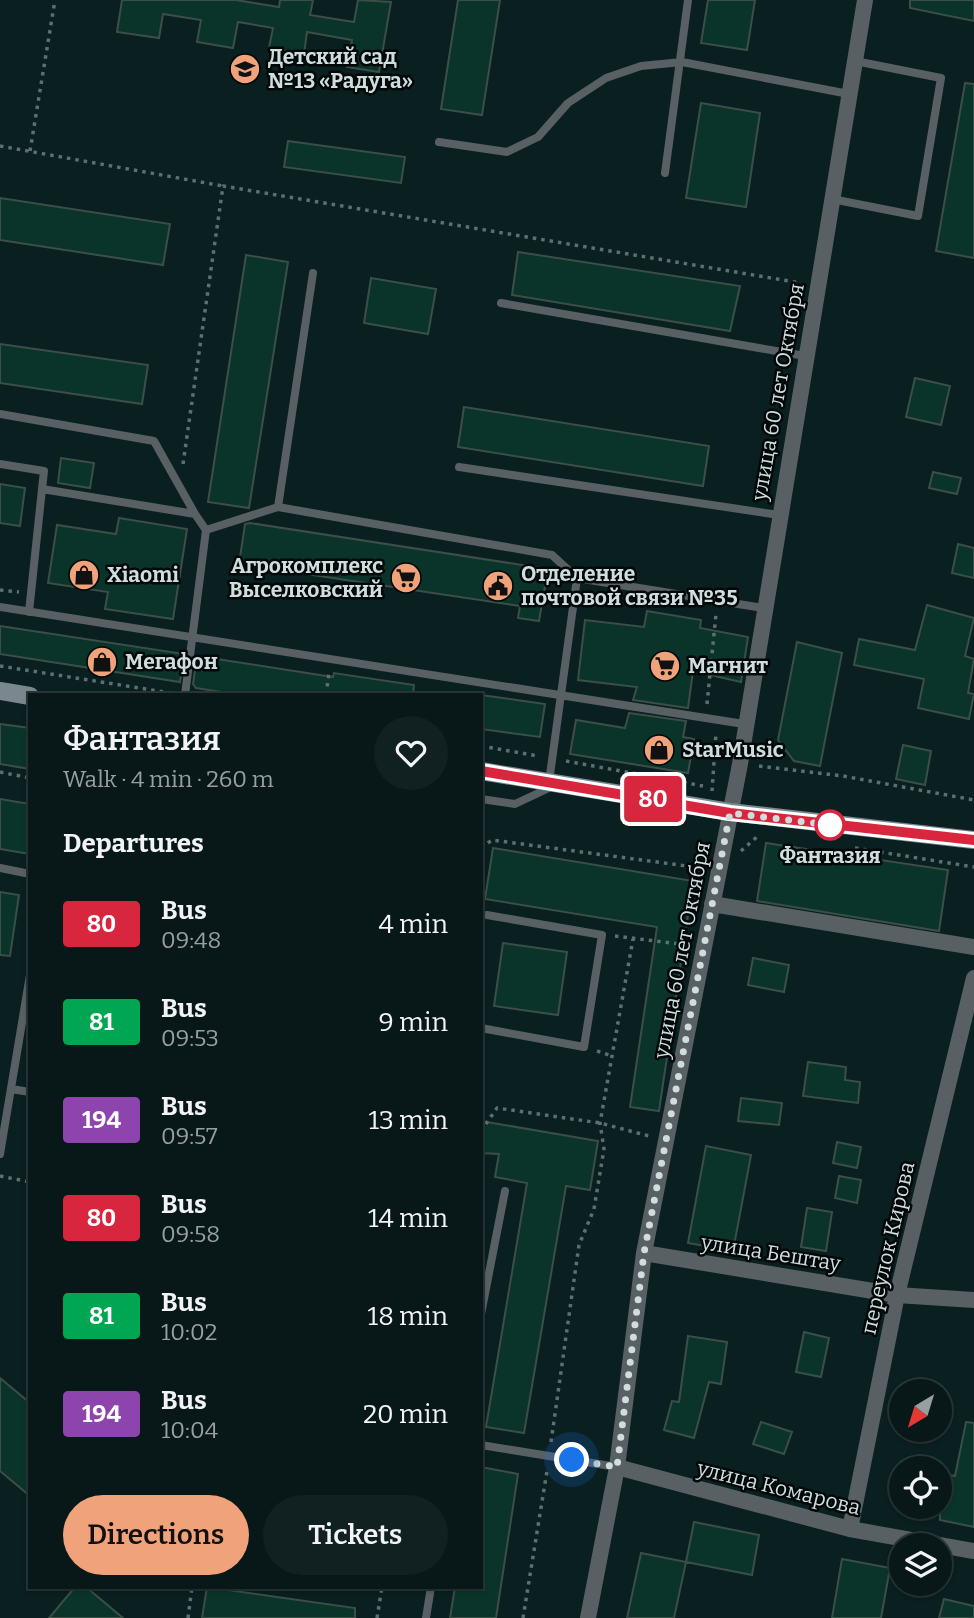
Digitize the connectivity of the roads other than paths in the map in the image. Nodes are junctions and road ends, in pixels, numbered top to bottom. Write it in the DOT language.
graph roads {
  1 [pos="688,0"];
  2 [pos="865,0"];
  3 [pos="855,61"];
  4 [pos="682,62"];
  5 [pos="849,94"];
  6 [pos="439,142"];
  7 [pos="665,173"];
  8 [pos="832,198"];
  9 [pos="313,273"];
  10 [pos="501,303"];
  11 [pos="805,356"];
  12 [pos="0,414"];
  13 [pos="0,464"];
  14 [pos="459,467"];
  15 [pos="42,489"];
  16 [pos="278,507"];
  17 [pos="195,514"];
  18 [pos="779,515"];
  19 [pos="206,530"];
  20 [pos="577,578"];
  21 [pos="0,607"];
  22 [pos="763,608"];
  23 [pos="29,612"];
  24 [pos="191,637"];
  25 [pos="0,691"];
  26 [pos="182,693"];
  27 [pos="561,695"];
  28 [pos="28,696"];
  29 [pos="744,724"];
  30 [pos="483,771"];
  31 [pos="553,783"];
  32 [pos="483,799"];
  33 [pos="730,813"];
  34 [pos="974,840"];
  35 [pos="0,868"];
  36 [pos="28,874"];
  37 [pos="712,904"];
  38 [pos="487,915"];
  39 [pos="974,947"];
  40 [pos="974,978"];
  41 [pos="28,987"];
  42 [pos="483,1028"];
  43 [pos="11,1089"];
  44 [pos="28,1093"];
  45 [pos="0,1154"];
  46 [pos="505,1191"];
  47 [pos="644,1253"];
  48 [pos="897,1295"];
  49 [pos="974,1300"];
  50 [pos="483,1304"];
  51 [pos="483,1445"];
  52 [pos="617,1467"];
  53 [pos="850,1529"];
  54 [pos="974,1550"];
  55 [pos="431,1589"];
  56 [pos="426,1618"];
  57 [pos="588,1618"];
  1 -- 4 [label="lane"];
  2 -- 3 [label="street, улица 60 лет Октября"];
  3 -- 5 [label="street, улица 60 лет Октября"];
  3 -- 8 [label="lane"];
  4 -- 5 [label="lane"];
  4 -- 6 [label="lane"];
  4 -- 7 [label="lane"];
  5 -- 8 [label="street, улица 60 лет Октября"];
  8 -- 11 [label="street, улица 60 лет Октября"];
  9 -- 16 [label="lane"];
  10 -- 11 [label="lane"];
  11 -- 18 [label="street, улица 60 лет Октября"];
  12 -- 17 [label="lane"];
  13 -- 15 [label="lane"];
  14 -- 18 [label="lane"];
  15 -- 17 [label="lane"];
  15 -- 23 [label="lane"];
  16 -- 19 [label="lane"];
  16 -- 20 [label="lane"];
  17 -- 19 [label="lane"];
  18 -- 22 [label="street, улица 60 лет Октября"];
  19 -- 24 [label="lane"];
  20 -- 22 [label="lane"];
  20 -- 27 [label="lane"];
  21 -- 23 [label="lane"];
  22 -- 29 [label="street, улица 60 лет Октября"];
  23 -- 24 [label="lane"];
  24 -- 26 [label="lane"];
  24 -- 27 [label="lane"];
  25 -- 28 [label="main road"];
  27 -- 29 [label="lane"];
  27 -- 31 [label="lane"];
  29 -- 33 [label="street, улица 60 лет Октября"];
  30 -- 31 [label="main road"];
  31 -- 32 [label="lane"];
  31 -- 33 [label="main road"];
  33 -- 34 [label="main road"];
  33 -- 37 [label="street, улица 60 лет Октября"];
  35 -- 36 [label="lane"];
  37 -- 39 [label="street"];
  37 -- 47 [label="street, улица 60 лет Октября"];
  38 -- 42 [label="lane"];
  40 -- 48 [label="street, переулок Кирова"];
  41 -- 43 [label="lane"];
  43 -- 44 [label="lane"];
  43 -- 45 [label="lane"];
  46 -- 50 [label="lane"];
  47 -- 48 [label="street, улица Бештау"];
  47 -- 52 [label="street, улица 60 лет Октября"];
  48 -- 49 [label="street, улица Бештау"];
  48 -- 53 [label="street, переулок Кирова"];
  51 -- 52 [label="lane"];
  52 -- 53 [label="street, улица Комарова"];
  52 -- 57 [label="street, улица 60 лет Октября"];
  53 -- 54 [label="street, улица Комарова"];
  55 -- 56 [label="lane"];
}
